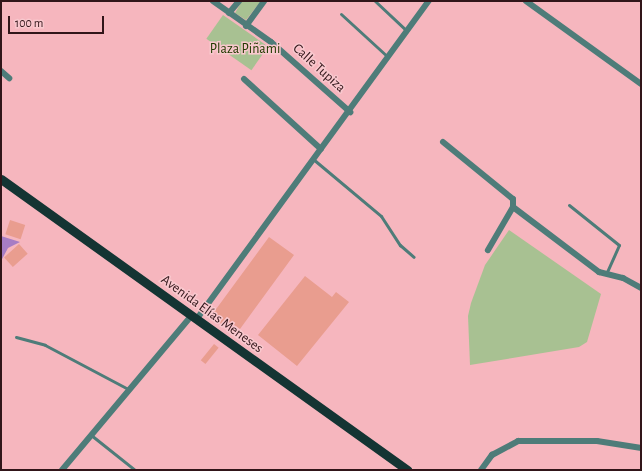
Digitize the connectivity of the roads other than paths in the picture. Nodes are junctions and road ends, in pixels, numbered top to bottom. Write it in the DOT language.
graph roads {
  1 [pos="213,1"];
  2 [pos="239,1"];
  3 [pos="264,1"];
  4 [pos="375,1"];
  5 [pos="429,1"];
  6 [pos="526,1"];
  7 [pos="229,13"];
  8 [pos="340,14"];
  9 [pos="246,26"];
  10 [pos="407,31"];
  11 [pos="389,58"];
  12 [pos="1,71"];
  13 [pos="10,78"];
  14 [pos="244,79"];
  15 [pos="641,84"];
  16 [pos="350,112"];
  17 [pos="443,142"];
  18 [pos="322,149"];
  19 [pos="313,160"];
  20 [pos="1,179"];
  21 [pos="569,205"];
  22 [pos="514,207"];
  23 [pos="488,250"];
  24 [pos="414,257"];
  25 [pos="606,274"];
  26 [pos="641,288"];
  27 [pos="193,318"];
  28 [pos="16,337"];
  29 [pos="128,389"];
  30 [pos="91,435"];
  31 [pos="641,448"];
  32 [pos="62,470"];
  33 [pos="135,470"];
  34 [pos="407,470"];
  35 [pos="481,470"];
  1 -- 7 [label="street, Calle Tupiza"];
  2 -- 7 [label="street"];
  3 -- 9 [label="street"];
  4 -- 10 [label="lane"];
  5 -- 10 [label="street"];
  6 -- 15 [label="street"];
  7 -- 9 [label="street, Calle Tupiza"];
  8 -- 11 [label="lane"];
  9 -- 16 [label="street, Calle Tupiza"];
  10 -- 11 [label="street"];
  11 -- 16 [label="street"];
  12 -- 13 [label="street"];
  14 -- 18 [label="street"];
  16 -- 18 [label="street"];
  17 -- 22 [label="street"];
  18 -- 19 [label="street"];
  19 -- 24 [label="lane"];
  19 -- 27 [label="street"];
  20 -- 27 [label="main road, Avenida Elías Meneses"];
  21 -- 25 [label="lane"];
  22 -- 23 [label="street"];
  22 -- 25 [label="street"];
  25 -- 26 [label="street"];
  27 -- 29 [label="street"];
  27 -- 34 [label="main road, Avenida Elías Meneses"];
  28 -- 29 [label="lane"];
  29 -- 30 [label="street"];
  30 -- 32 [label="street"];
  30 -- 33 [label="lane"];
  31 -- 35 [label="street"];
}
